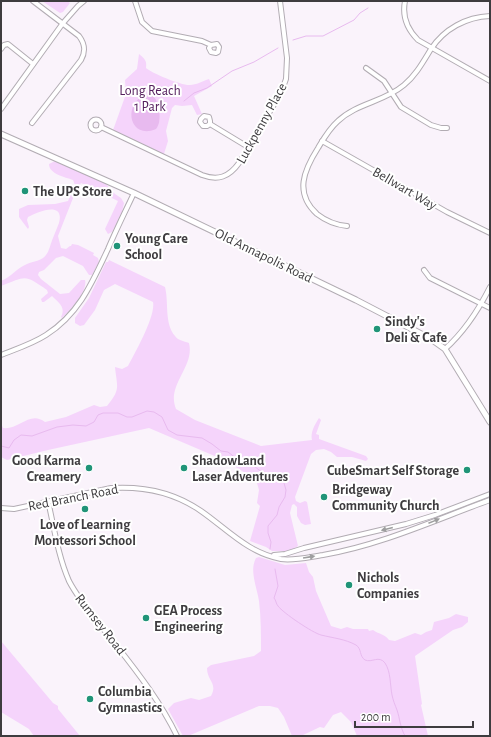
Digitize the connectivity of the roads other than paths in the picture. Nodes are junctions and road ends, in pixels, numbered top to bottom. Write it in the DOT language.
graph roads {
  1 [pos="33,1"];
  2 [pos="84,1"];
  3 [pos="135,1"];
  4 [pos="280,1"];
  5 [pos="405,1"];
  6 [pos="490,16"];
  7 [pos="63,23"];
  8 [pos="211,45"];
  9 [pos="1,49"];
  10 [pos="432,49"];
  11 [pos="34,64"];
  12 [pos="366,68"];
  13 [pos="490,81"];
  14 [pos="391,94"];
  15 [pos="1,109"];
  16 [pos="32,123"];
  17 [pos="210,124"];
  18 [pos="101,127"];
  19 [pos="447,128"];
  20 [pos="1,134"];
  21 [pos="322,140"];
  22 [pos="248,147"];
  23 [pos="134,193"];
  24 [pos="347,226"];
  25 [pos="490,233"];
  26 [pos="424,270"];
  27 [pos="490,287"];
  28 [pos="482,303"];
  29 [pos="490,308"];
  30 [pos="445,350"];
  31 [pos="1,355"];
  32 [pos="490,422"];
  33 [pos="490,494"];
  34 [pos="490,500"];
  35 [pos="48,501"];
  36 [pos="1,508"];
  37 [pos="271,556"];
  38 [pos="177,736"];
  1 -- 7 [label="street"];
  2 -- 7 [label="street"];
  3 -- 8 [label="street"];
  4 -- 22 [label="street, Luckpenny Place"];
  5 -- 10 [label="street"];
  6 -- 10 [label="street"];
  7 -- 11 [label="street"];
  7 -- 16 [label="street"];
  9 -- 11 [label="street"];
  10 -- 13 [label="street"];
  10 -- 14 [label="street"];
  11 -- 15 [label="street"];
  12 -- 14 [label="street"];
  14 -- 19 [label="street"];
  14 -- 21 [label="street"];
  17 -- 22 [label="street"];
  18 -- 22 [label="street, Luckpenny Place"];
  20 -- 23 [label="main road, Old Annapolis Road"];
  21 -- 24 [label="street"];
  21 -- 25 [label="street, Bellwart Way"];
  23 -- 30 [label="main road, Old Annapolis Road"];
  23 -- 31 [label="street"];
  26 -- 28 [label="street"];
  27 -- 28 [label="street"];
  28 -- 29 [label="street"];
  28 -- 30 [label="street"];
  30 -- 32 [label="main road, Old Annapolis Road"];
  33 -- 37 [label="street, one-way"];
  37 -- 34 [label="street, Red Branch Road, one-way"];
  35 -- 36 [label="street, Red Branch Road"];
  35 -- 37 [label="street, Red Branch Road"];
  35 -- 38 [label="street, Rumsey Road"];
}
